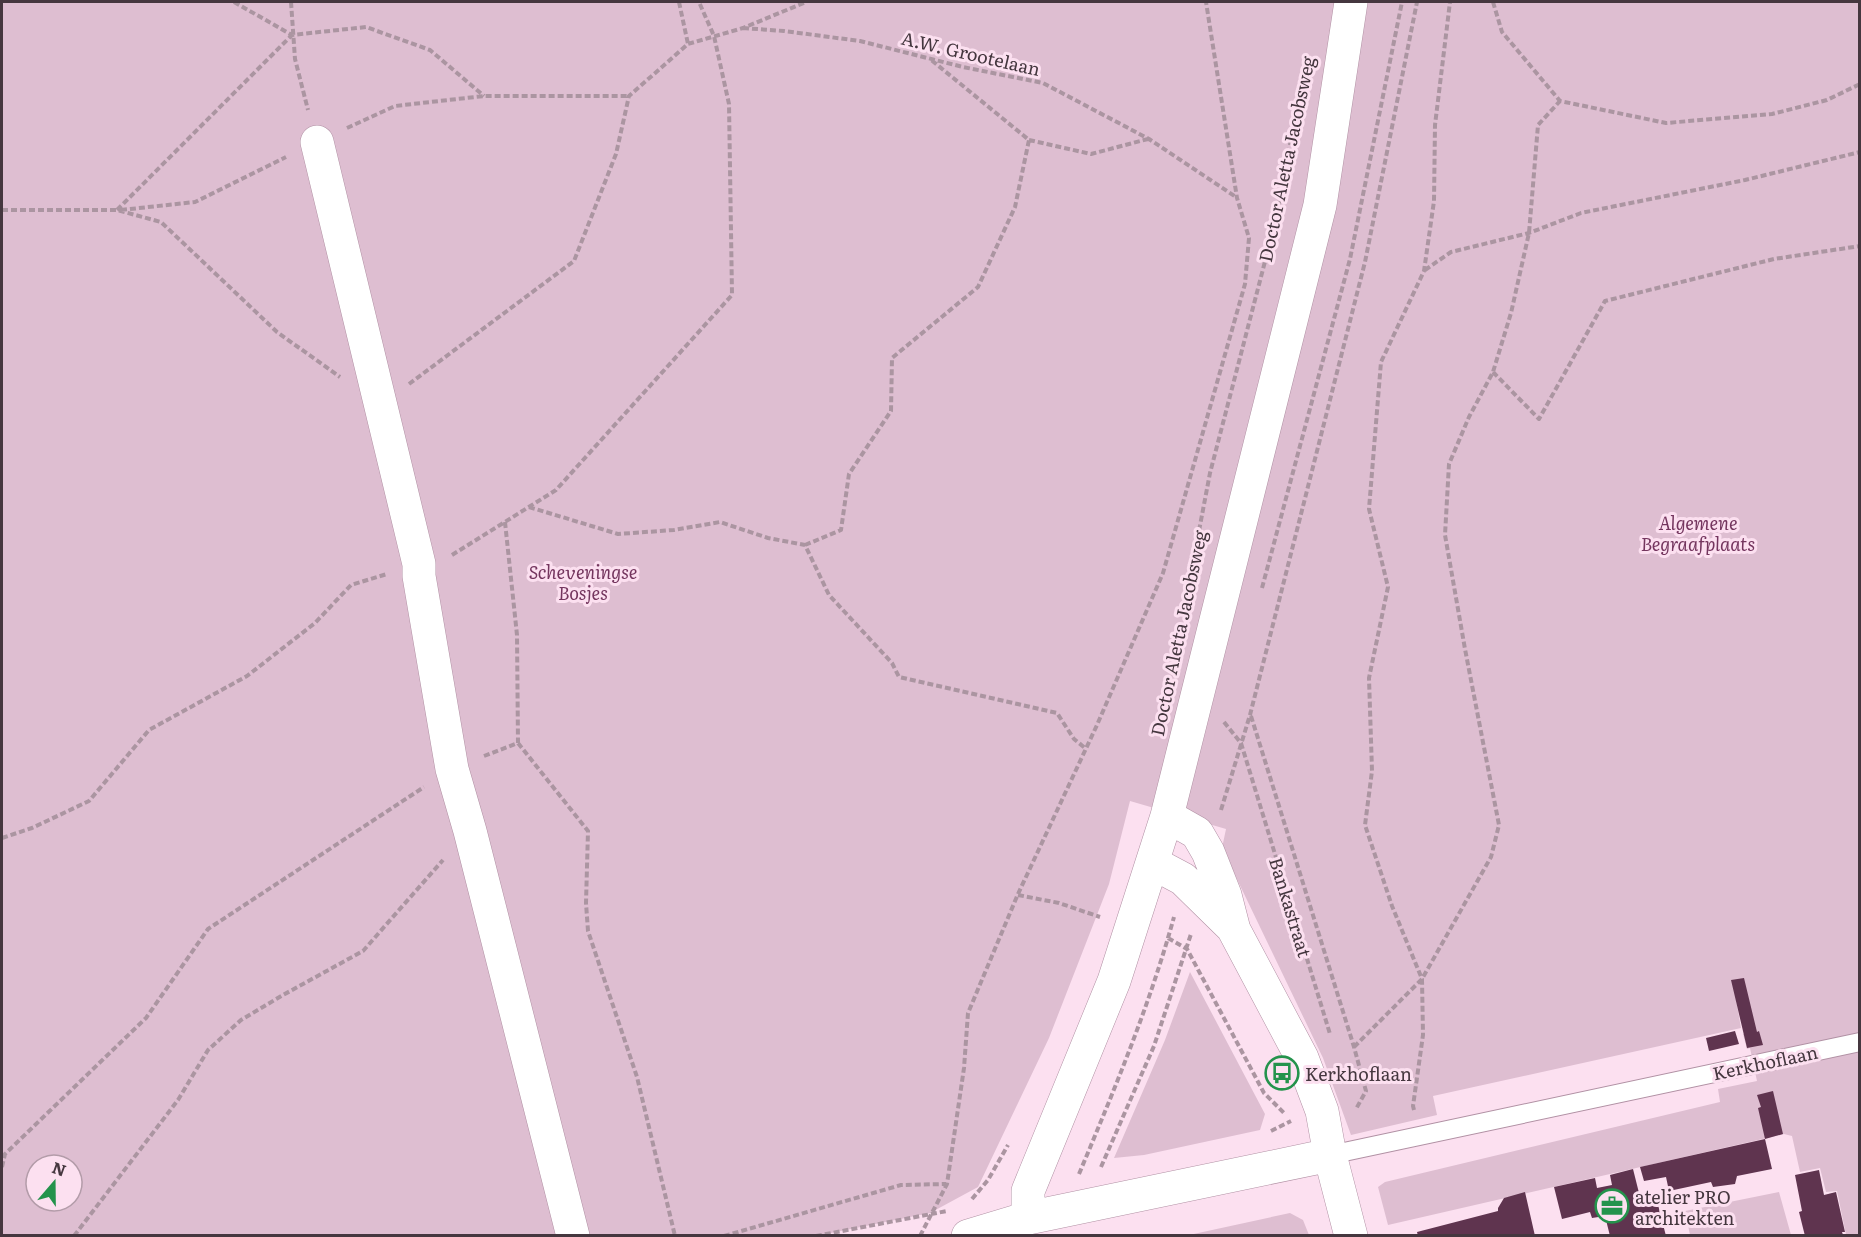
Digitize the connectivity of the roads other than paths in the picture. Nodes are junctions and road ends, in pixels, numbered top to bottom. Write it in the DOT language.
graph roads {
  1 [pos="1352,2"];
  2 [pos="317,142"];
  3 [pos="1167,816"];
  4 [pos="1152,863"];
  5 [pos="1234,930"];
  6 [pos="1860,1042"];
  7 [pos="1330,1155"];
  8 [pos="1028,1218"];
  9 [pos="573,1236"];
  10 [pos="968,1236"];
  11 [pos="1351,1236"];
  1 -- 3 [label="street, Doctor Aletta Jacobsweg"];
  2 -- 9 [label="street"];
  3 -- 4 [label="street, Doctor Aletta Jacobsweg"];
  3 -- 5 [label="street"];
  4 -- 5 [label="street"];
  4 -- 8 [label="street, Doctor Aletta Jacobsweg"];
  5 -- 7 [label="street"];
  6 -- 7 [label="lane, Kerkhoflaan"];
  7 -- 8 [label="street, Kerkhoflaan"];
  7 -- 11 [label="street"];
  8 -- 10 [label="street, Kerkhoflaan"];
}
